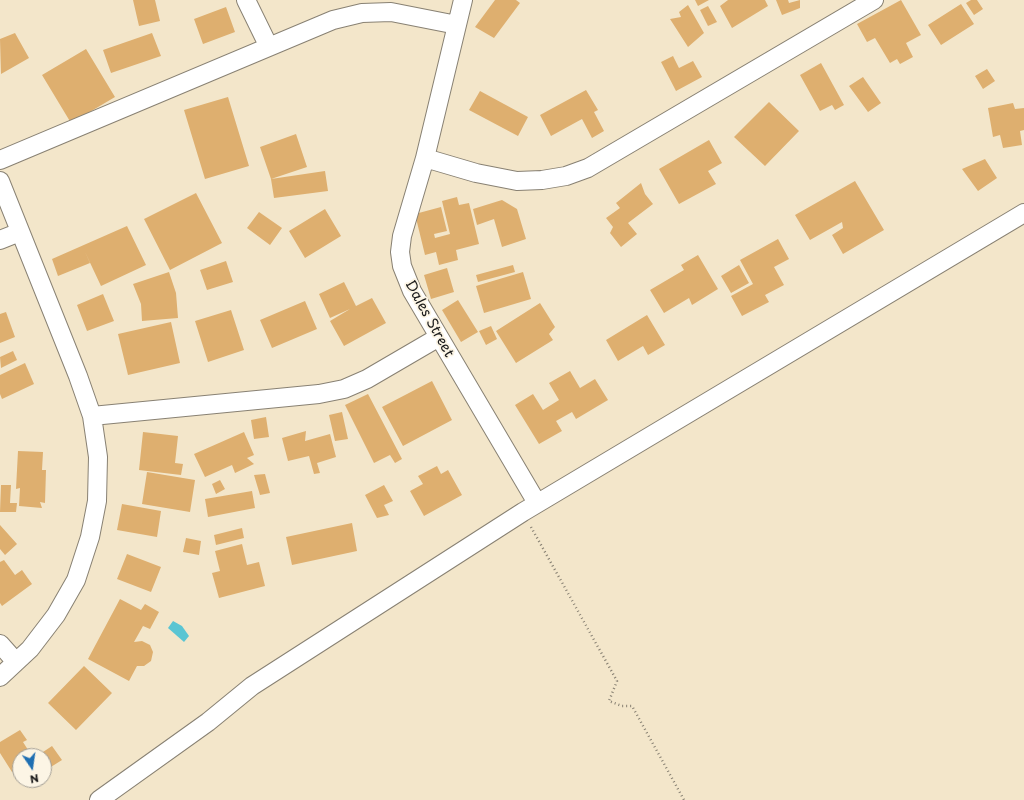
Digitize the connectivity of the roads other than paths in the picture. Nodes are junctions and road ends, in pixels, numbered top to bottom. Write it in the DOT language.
graph roads {
  1 [pos="246,0"];
  2 [pos="463,0"];
  3 [pos="874,0"];
  4 [pos="457,25"];
  5 [pos="269,47"];
  6 [pos="425,158"];
  7 [pos="0,160"];
  8 [pos="0,181"];
  9 [pos="1024,213"];
  10 [pos="20,232"];
  11 [pos="0,240"];
  12 [pos="439,337"];
  13 [pos="92,416"];
  14 [pos="530,508"];
  15 [pos="0,644"];
  16 [pos="16,662"];
  17 [pos="0,677"];
  18 [pos="99,800"];
  1 -- 5 [label="street"];
  2 -- 4 [label="street, Dales Street"];
  3 -- 6 [label="street"];
  4 -- 5 [label="street"];
  4 -- 6 [label="street, Dales Street"];
  5 -- 7 [label="street"];
  6 -- 12 [label="street, Dales Street"];
  8 -- 10 [label="street"];
  9 -- 14 [label="street"];
  10 -- 11 [label="street"];
  10 -- 13 [label="street"];
  12 -- 13 [label="street"];
  12 -- 14 [label="street, Dales Street"];
  13 -- 16 [label="street"];
  14 -- 18 [label="street"];
  15 -- 16 [label="street"];
  16 -- 17 [label="street"];
}
